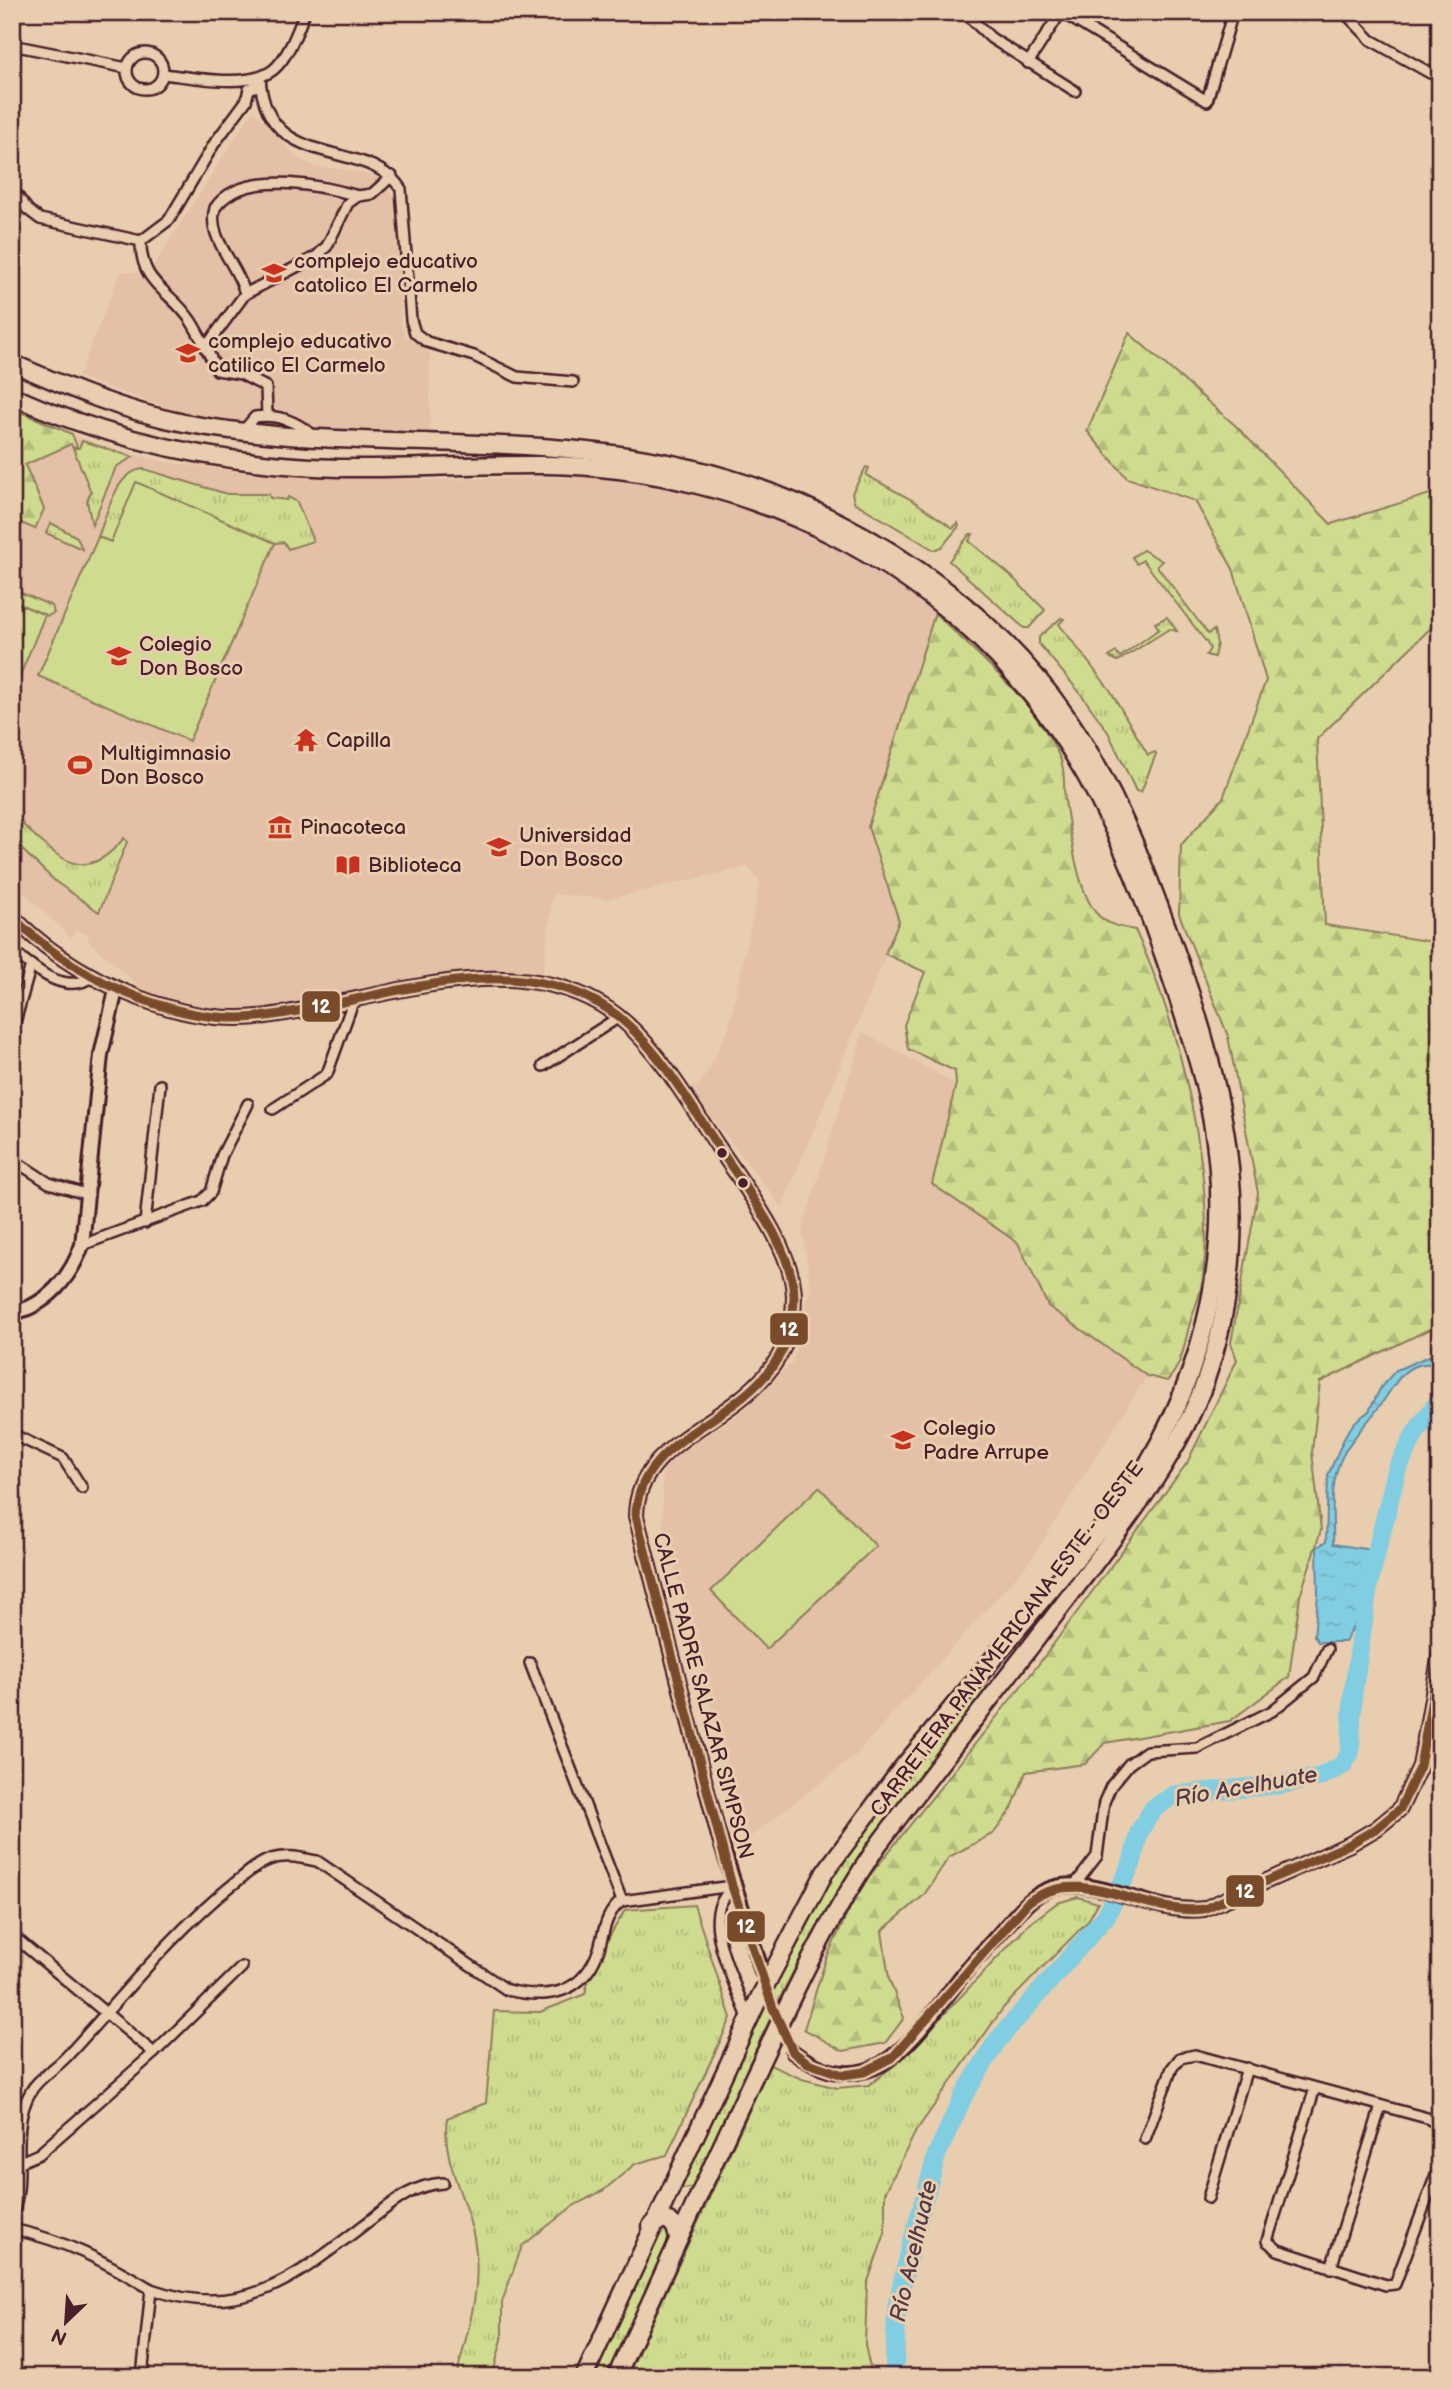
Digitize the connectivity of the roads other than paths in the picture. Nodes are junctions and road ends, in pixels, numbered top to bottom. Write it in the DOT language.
graph roads {
  1 [pos="305,12"];
  2 [pos="964,12"];
  3 [pos="1061,12"];
  4 [pos="1233,12"];
  5 [pos="1344,12"];
  6 [pos="12,45"];
  7 [pos="1028,63"];
  8 [pos="127,68"];
  9 [pos="1430,73"];
  10 [pos="163,74"];
  11 [pos="260,81"];
  12 [pos="1074,91"];
  13 [pos="393,176"];
  14 [pos="12,189"];
  15 [pos="358,196"];
  16 [pos="141,241"];
  17 [pos="245,294"];
  18 [pos="205,348"];
  19 [pos="12,363"];
  20 [pos="573,382"];
  21 [pos="12,396"];
  22 [pos="267,415"];
  23 [pos="244,430"];
  24 [pos="318,438"];
  25 [pos="12,916"];
  26 [pos="12,950"];
  27 [pos="31,965"];
  28 [pos="94,975"];
  29 [pos="116,990"];
  30 [pos="353,1002"];
  31 [pos="619,1017"];
  32 [pos="12,1033"];
  33 [pos="543,1066"];
  34 [pos="160,1085"];
  35 [pos="248,1104"];
  36 [pos="272,1109"];
  37 [pos="12,1159"];
  38 [pos="89,1195"];
  39 [pos="145,1223"];
  40 [pos="82,1245"];
  41 [pos="12,1313"];
  42 [pos="12,1434"];
  43 [pos="82,1488"];
  44 [pos="1327,1649"];
  45 [pos="1440,1654"];
  46 [pos="530,1663"];
  47 [pos="732,1886"];
  48 [pos="1073,1887"];
  49 [pos="622,1901"];
  50 [pos="12,1936"];
  51 [pos="242,1968"];
  52 [pos="762,1972"];
  53 [pos="105,2012"];
  54 [pos="749,2020"];
  55 [pos="793,2052"];
  56 [pos="154,2053"];
  57 [pos="1247,2068"];
  58 [pos="1315,2088"];
  59 [pos="1381,2106"];
  60 [pos="1440,2125"];
  61 [pos="1145,2139"];
  62 [pos="18,2164"];
  63 [pos="1440,2164"];
  64 [pos="675,2177"];
  65 [pos="443,2183"];
  66 [pos="700,2189"];
  67 [pos="1208,2198"];
  68 [pos="12,2215"];
  69 [pos="651,2226"];
  70 [pos="12,2228"];
  71 [pos="678,2239"];
  72 [pos="1331,2268"];
  73 [pos="151,2289"];
  74 [pos="142,2377"];
  75 [pos="584,2377"];
  76 [pos="616,2377"];
  1 -- 11 [label="street"];
  2 -- 7 [label="street"];
  3 -- 4 [label="street"];
  3 -- 7 [label="street"];
  5 -- 9 [label="street"];
  6 -- 8 [label="street"];
  7 -- 12 [label="street"];
  8 -- 10 [label="street"];
  8 -- 10 [label="street"];
  10 -- 11 [label="street"];
  11 -- 13 [label="street"];
  11 -- 16 [label="street"];
  13 -- 15 [label="street"];
  13 -- 20 [label="street"];
  14 -- 16 [label="street"];
  15 -- 17 [label="street"];
  15 -- 17 [label="street"];
  16 -- 18 [label="street"];
  17 -- 18 [label="street"];
  18 -- 22 [label="street"];
  19 -- 23 [label="highway, CARRETERA PANAMERICANA ESTE - OESTE"];
  21 -- 54 [label="highway, CARRETERA PANAMERICANA ESTE - OESTE"];
  22 -- 23 [label="street"];
  22 -- 24 [label="street"];
  23 -- 24 [label="highway, CARRETERA PANAMERICANA ESTE - OESTE"];
  24 -- 66 [label="highway, CARRETERA PANAMERICANA ESTE - OESTE"];
  25 -- 28 [label="main road, CALLE PADRE SALAZAR SIMPSON"];
  26 -- 27 [label="street"];
  27 -- 28 [label="street"];
  27 -- 32 [label="street"];
  28 -- 29 [label="main road, CALLE PADRE SALAZAR SIMPSON"];
  29 -- 30 [label="main road, CALLE PADRE SALAZAR SIMPSON"];
  29 -- 38 [label="main road"];
  30 -- 31 [label="main road, CALLE PADRE SALAZAR SIMPSON"];
  30 -- 36 [label="street"];
  31 -- 33 [label="street"];
  31 -- 47 [label="main road, CALLE PADRE SALAZAR SIMPSON"];
  34 -- 39 [label="street"];
  35 -- 39 [label="street"];
  37 -- 38 [label="street"];
  38 -- 40 [label="main road"];
  39 -- 40 [label="street"];
  40 -- 41 [label="main road"];
  42 -- 43 [label="street"];
  44 -- 48 [label="street"];
  45 -- 48 [label="main road"];
  46 -- 49 [label="street"];
  47 -- 49 [label="street"];
  47 -- 52 [label="main road, CALLE PADRE SALAZAR SIMPSON"];
  47 -- 54 [label="street"];
  48 -- 55 [label="main road"];
  49 -- 53 [label="street"];
  50 -- 53 [label="street"];
  51 -- 56 [label="street"];
  53 -- 56 [label="street"];
  53 -- 62 [label="street"];
  54 -- 64 [label="highway, CARRETERA PANAMERICANA ESTE - OESTE"];
  56 -- 62 [label="street"];
  57 -- 58 [label="street"];
  57 -- 61 [label="street"];
  57 -- 67 [label="street"];
  58 -- 59 [label="street"];
  58 -- 72 [label="street"];
  59 -- 60 [label="street"];
  59 -- 72 [label="street"];
  62 -- 68 [label="street"];
  63 -- 72 [label="street"];
  64 -- 66 [label="highway"];
  64 -- 69 [label="highway, CARRETERA PANAMERICANA ESTE - OESTE"];
  65 -- 73 [label="street"];
  66 -- 71 [label="highway, CARRETERA PANAMERICANA ESTE - OESTE"];
  69 -- 71 [label="highway"];
  69 -- 75 [label="highway, CARRETERA PANAMERICANA ESTE - OESTE"];
  70 -- 73 [label="street"];
  71 -- 76 [label="highway, CARRETERA PANAMERICANA ESTE - OESTE"];
  73 -- 74 [label="street"];
}
